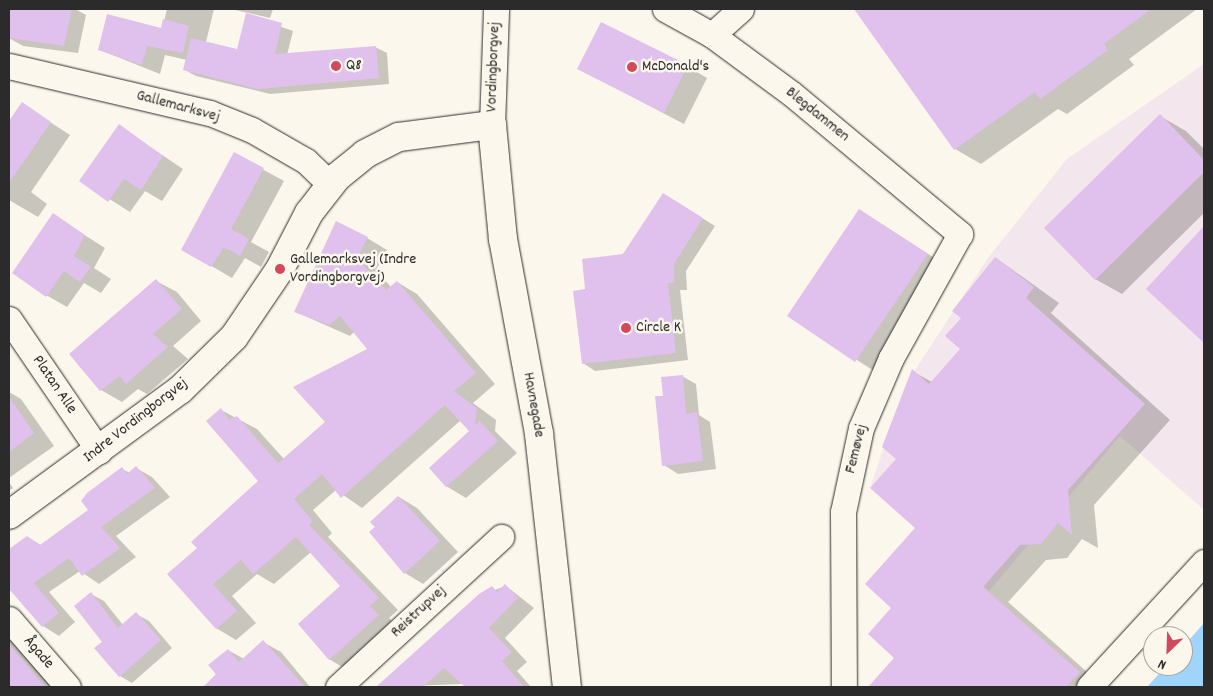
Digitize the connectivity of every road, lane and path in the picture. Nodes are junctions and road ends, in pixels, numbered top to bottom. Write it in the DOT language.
graph roads {
  1 [pos="496,9"];
  2 [pos="665,9"];
  3 [pos="741,9"];
  4 [pos="712,35"];
  5 [pos="9,66"];
  6 [pos="492,125"];
  7 [pos="331,185"];
  8 [pos="960,234"];
  9 [pos="9,319"];
  10 [pos="99,451"];
  11 [pos="9,515"];
  12 [pos="501,537"];
  13 [pos="1204,562"];
  14 [pos="9,619"];
  15 [pos="68,687"];
  16 [pos="338,687"];
  17 [pos="567,687"];
  18 [pos="844,687"];
  19 [pos="1089,687"];
  1 -- 6 [label="street, Vordingborgvej"];
  2 -- 4 [label="street, Blegdammen"];
  3 -- 4 [label="street"];
  4 -- 8 [label="street, Blegdammen"];
  5 -- 7 [label="street, Gallemarksvej"];
  6 -- 7 [label="main road, Indre Vordingborgvej"];
  6 -- 17 [label="main road, Havnegade"];
  7 -- 10 [label="main road, Indre Vordingborgvej"];
  8 -- 18 [label="street, Femøvej"];
  9 -- 10 [label="street, Platan Alle"];
  10 -- 11 [label="main road, Indre Vordingborgvej"];
  12 -- 16 [label="street, Reistrupvej"];
  13 -- 19 [label="street"];
  14 -- 15 [label="street, Ågade"];
}
